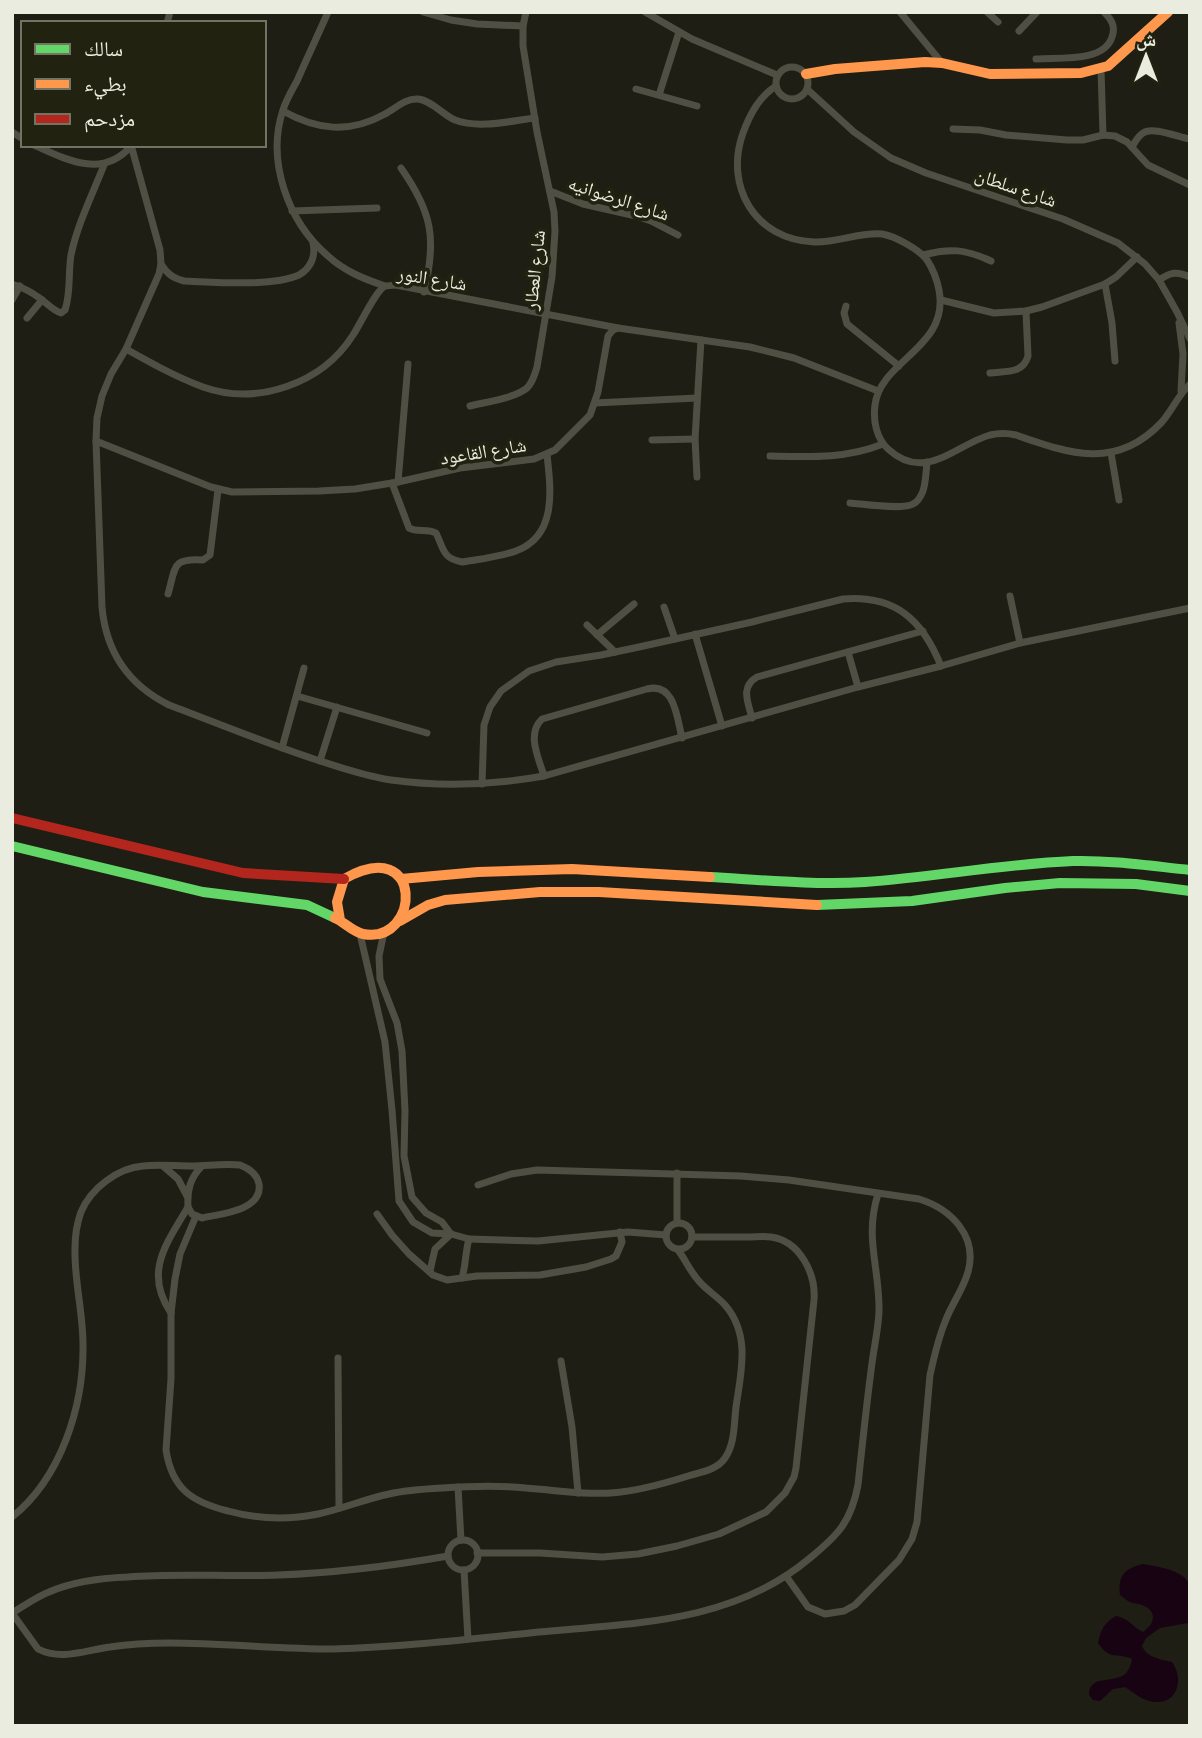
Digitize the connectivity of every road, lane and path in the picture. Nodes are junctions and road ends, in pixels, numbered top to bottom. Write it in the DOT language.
graph roads {
  1 [pos="328,12"];
  2 [pos="423,12"];
  3 [pos="526,12"];
  4 [pos="646,12"];
  5 [pos="900,12"];
  6 [pos="987,12"];
  7 [pos="1037,12"];
  8 [pos="1104,12"];
  9 [pos="1168,12"];
  10 [pos="998,22"];
  11 [pos="523,26"];
  12 [pos="679,32"];
  13 [pos="1019,32"];
  14 [pos="1036,59"];
  15 [pos="942,62"];
  16 [pos="1101,69"];
  17 [pos="806,74"];
  18 [pos="777,75"];
  19 [pos="776,86"];
  20 [pos="636,89"];
  21 [pos="807,89"];
  22 [pos="659,95"];
  23 [pos="697,106"];
  24 [pos="283,111"];
  25 [pos="535,118"];
  26 [pos="953,129"];
  27 [pos="1103,135"];
  28 [pos="1190,139"];
  29 [pos="39,147"];
  30 [pos="130,147"];
  31 [pos="131,147"];
  32 [pos="1132,147"];
  33 [pos="104,165"];
  34 [pos="401,168"];
  35 [pos="1190,185"];
  36 [pos="550,191"];
  37 [pos="377,208"];
  38 [pos="292,211"];
  39 [pos="678,235"];
  40 [pos="313,242"];
  41 [pos="923,255"];
  42 [pos="1137,257"];
  43 [pos="990,261"];
  44 [pos="161,264"];
  45 [pos="1190,277"];
  46 [pos="1159,280"];
  47 [pos="1105,284"];
  48 [pos="16,285"];
  49 [pos="384,286"];
  50 [pos="424,292"];
  51 [pos="12,300"];
  52 [pos="42,300"];
  53 [pos="941,300"];
  54 [pos="846,306"];
  55 [pos="1026,311"];
  56 [pos="1177,312"];
  57 [pos="546,314"];
  58 [pos="27,318"];
  59 [pos="618,328"];
  60 [pos="1190,339"];
  61 [pos="701,340"];
  62 [pos="126,349"];
  63 [pos="1115,361"];
  64 [pos="408,364"];
  65 [pos="899,366"];
  66 [pos="990,373"];
  67 [pos="1190,384"];
  68 [pos="878,391"];
  69 [pos="1181,395"];
  70 [pos="696,398"];
  71 [pos="595,403"];
  72 [pos="470,406"];
  73 [pos="695,439"];
  74 [pos="652,440"];
  75 [pos="96,441"];
  76 [pos="883,444"];
  77 [pos="1111,453"];
  78 [pos="547,455"];
  79 [pos="770,456"];
  80 [pos="927,462"];
  81 [pos="697,477"];
  82 [pos="395,483"];
  83 [pos="218,489"];
  84 [pos="1119,500"];
  85 [pos="850,503"];
  86 [pos="168,594"];
  87 [pos="1010,596"];
  88 [pos="634,604"];
  89 [pos="664,607"];
  90 [pos="1190,608"];
  91 [pos="587,625"];
  92 [pos="923,631"];
  93 [pos="695,634"];
  94 [pos="597,635"];
  95 [pos="675,639"];
  96 [pos="1020,643"];
  97 [pos="615,652"];
  98 [pos="848,652"];
  99 [pos="941,666"];
  100 [pos="304,668"];
  101 [pos="858,687"];
  102 [pos="296,696"];
  103 [pos="337,707"];
  104 [pos="752,718"];
  105 [pos="722,726"];
  106 [pos="427,733"];
  107 [pos="682,738"];
  108 [pos="282,748"];
  109 [pos="320,761"];
  110 [pos="544,776"];
  111 [pos="482,784"];
  112 [pos="12,818"];
  113 [pos="12,846"];
  114 [pos="1190,870"];
  115 [pos="243,873"];
  116 [pos="344,879"];
  117 [pos="401,879"];
  118 [pos="1190,891"];
  119 [pos="238,896"];
  120 [pos="340,920"];
  121 [pos="400,921"];
  122 [pos="384,932"];
  123 [pos="360,934"];
  124 [pos="393,1110"];
  125 [pos="405,1111"];
  126 [pos="163,1166"];
  127 [pos="202,1166"];
  128 [pos="677,1174"];
  129 [pos="478,1185"];
  130 [pos="878,1194"];
  131 [pos="187,1197"];
  132 [pos="412,1197"];
  133 [pos="399,1200"];
  134 [pos="188,1207"];
  135 [pos="377,1214"];
  136 [pos="196,1216"];
  137 [pos="677,1223"];
  138 [pos="620,1232"];
  139 [pos="451,1234"];
  140 [pos="666,1235"];
  141 [pos="692,1237"];
  142 [pos="469,1239"];
  143 [pos="678,1250"];
  144 [pos="430,1271"];
  145 [pos="462,1278"];
  146 [pos="171,1313"];
  147 [pos="338,1358"];
  148 [pos="561,1361"];
  149 [pos="458,1486"];
  150 [pos="578,1493"];
  151 [pos="339,1508"];
  152 [pos="12,1517"];
  153 [pos="461,1540"];
  154 [pos="477,1553"];
  155 [pos="448,1556"];
  156 [pos="464,1570"];
  157 [pos="786,1576"];
  158 [pos="468,1639"];
  1 -- 24 [label="street"];
  2 -- 11 [label="street"];
  3 -- 11 [label="street, شارع العطار"];
  4 -- 12 [label="street"];
  5 -- 15 [label="street"];
  6 -- 10 [label="street"];
  7 -- 13 [label="street"];
  8 -- 14 [label="street"];
  9 -- 16 [label="street"];
  11 -- 25 [label="street, شارع العطار"];
  12 -- 18 [label="street"];
  12 -- 22 [label="street"];
  15 -- 16 [label="street"];
  15 -- 17 [label="street"];
  16 -- 27 [label="street"];
  17 -- 18 [label="street"];
  17 -- 21 [label="street"];
  18 -- 19 [label="street"];
  19 -- 21 [label="street"];
  19 -- 41 [label="street"];
  20 -- 22 [label="street"];
  21 -- 42 [label="street, شارع سلطان"];
  22 -- 23 [label="street"];
  24 -- 25 [label="street"];
  24 -- 38 [label="street"];
  25 -- 36 [label="street, شارع العطار"];
  26 -- 27 [label="street"];
  27 -- 32 [label="street"];
  28 -- 32 [label="street"];
  29 -- 33 [label="street"];
  30 -- 33 [label="street"];
  31 -- 44 [label="street"];
  32 -- 35 [label="street"];
  33 -- 52 [label="street"];
  34 -- 50 [label="street"];
  36 -- 39 [label="street, شارع الرضوانيه"];
  36 -- 57 [label="street, شارع العطار"];
  37 -- 38 [label="street"];
  38 -- 40 [label="street"];
  40 -- 44 [label="street"];
  40 -- 49 [label="street"];
  41 -- 43 [label="street"];
  41 -- 53 [label="street"];
  42 -- 46 [label="street, شارع سلطان"];
  42 -- 47 [label="street"];
  44 -- 62 [label="street"];
  45 -- 46 [label="street"];
  46 -- 56 [label="street, شارع سلطان"];
  47 -- 55 [label="street"];
  47 -- 63 [label="street"];
  48 -- 51 [label="street"];
  48 -- 52 [label="street"];
  49 -- 50 [label="street, شارع النور"];
  49 -- 62 [label="street, شارع النور"];
  50 -- 57 [label="street, شارع النور"];
  52 -- 58 [label="street"];
  53 -- 55 [label="street"];
  53 -- 65 [label="street"];
  54 -- 65 [label="street"];
  55 -- 66 [label="street"];
  56 -- 60 [label="street, شارع سلطان"];
  56 -- 69 [label="street"];
  57 -- 59 [label="street, شارع النور"];
  57 -- 72 [label="street, شارع العطار"];
  59 -- 61 [label="street"];
  59 -- 71 [label="street, شارع القاعود"];
  61 -- 68 [label="street"];
  61 -- 70 [label="street"];
  62 -- 75 [label="street"];
  64 -- 82 [label="street"];
  65 -- 68 [label="street"];
  67 -- 69 [label="street"];
  68 -- 76 [label="street"];
  69 -- 77 [label="street"];
  70 -- 71 [label="street"];
  70 -- 73 [label="street"];
  71 -- 78 [label="street, شارع القاعود"];
  73 -- 74 [label="street"];
  73 -- 81 [label="street"];
  75 -- 83 [label="street, شارع القاعود"];
  75 -- 108 [label="street"];
  76 -- 79 [label="street"];
  76 -- 80 [label="street"];
  77 -- 80 [label="street"];
  77 -- 84 [label="street"];
  78 -- 82 [label="street, شارع القاعود"];
  78 -- 82 [label="street"];
  80 -- 85 [label="street"];
  82 -- 83 [label="street, شارع القاعود"];
  83 -- 86 [label="street"];
  87 -- 96 [label="street"];
  88 -- 94 [label="street"];
  89 -- 95 [label="street"];
  90 -- 96 [label="street"];
  91 -- 94 [label="street"];
  92 -- 93 [label="street"];
  92 -- 98 [label="street"];
  92 -- 99 [label="street"];
  93 -- 95 [label="street"];
  93 -- 105 [label="street"];
  94 -- 97 [label="street"];
  95 -- 97 [label="street"];
  96 -- 99 [label="street"];
  97 -- 111 [label="street"];
  98 -- 101 [label="street"];
  98 -- 104 [label="street"];
  99 -- 101 [label="street"];
  100 -- 102 [label="street"];
  101 -- 104 [label="street"];
  102 -- 103 [label="street"];
  102 -- 108 [label="street"];
  103 -- 106 [label="street"];
  103 -- 109 [label="street"];
  104 -- 105 [label="street"];
  105 -- 107 [label="street"];
  107 -- 110 [label="street"];
  107 -- 110 [label="street"];
  108 -- 109 [label="street"];
  109 -- 111 [label="street"];
  110 -- 111 [label="street"];
  112 -- 115 [label="street"];
  113 -- 119 [label="street"];
  114 -- 117 [label="street"];
  115 -- 116 [label="street"];
  115 -- 119 [label="street"];
  116 -- 117 [label="street"];
  116 -- 120 [label="street"];
  117 -- 121 [label="street"];
  118 -- 121 [label="street"];
  119 -- 120 [label="street"];
  120 -- 123 [label="street"];
  121 -- 122 [label="street"];
  122 -- 123 [label="street"];
  122 -- 125 [label="street"];
  123 -- 124 [label="street"];
  124 -- 125 [label="street"];
  124 -- 133 [label="street"];
  125 -- 132 [label="street"];
  126 -- 127 [label="street"];
  126 -- 131 [label="street"];
  126 -- 152 [label="street"];
  127 -- 131 [label="street"];
  127 -- 136 [label="street"];
  128 -- 129 [label="street"];
  128 -- 130 [label="street"];
  128 -- 137 [label="street"];
  130 -- 157 [label="street"];
  130 -- 157 [label="street"];
  131 -- 134 [label="street"];
  132 -- 133 [label="street"];
  132 -- 139 [label="street"];
  133 -- 139 [label="street"];
  134 -- 136 [label="street"];
  134 -- 146 [label="street"];
  135 -- 144 [label="street"];
  136 -- 146 [label="street"];
  137 -- 140 [label="street"];
  137 -- 141 [label="street"];
  138 -- 140 [label="street"];
  138 -- 142 [label="street"];
  138 -- 145 [label="street"];
  139 -- 142 [label="street"];
  139 -- 144 [label="street"];
  140 -- 143 [label="street"];
  141 -- 143 [label="street"];
  141 -- 154 [label="street"];
  142 -- 145 [label="street"];
  143 -- 150 [label="street"];
  144 -- 145 [label="street"];
  146 -- 151 [label="street"];
  147 -- 151 [label="street"];
  148 -- 150 [label="street"];
  149 -- 150 [label="street"];
  149 -- 151 [label="street"];
  149 -- 153 [label="street"];
  153 -- 154 [label="street"];
  153 -- 155 [label="street"];
  154 -- 156 [label="street"];
  155 -- 156 [label="street"];
  155 -- 158 [label="street"];
  156 -- 158 [label="street"];
  157 -- 158 [label="street"];
}
